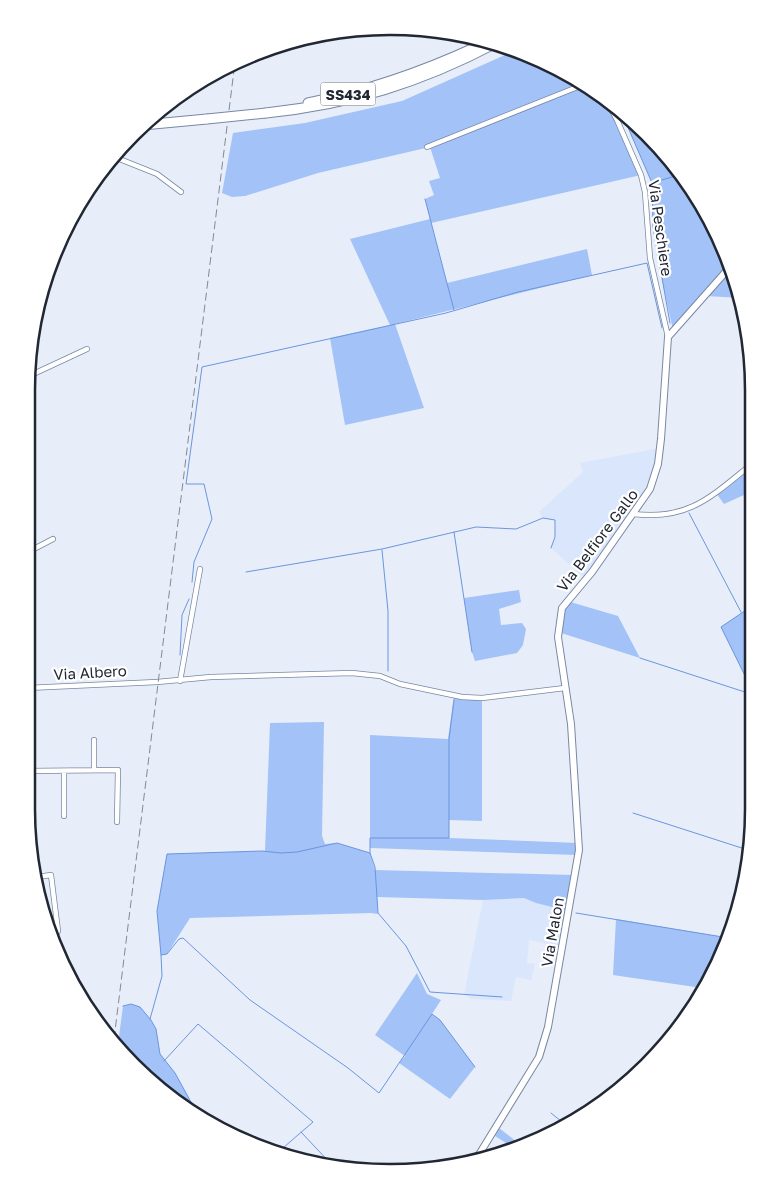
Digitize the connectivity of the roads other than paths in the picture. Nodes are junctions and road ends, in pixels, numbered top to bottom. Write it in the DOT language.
graph roads {
  1 [pos="471,45"];
  2 [pos="482,47"];
  3 [pos="484,48"];
  4 [pos="491,50"];
  5 [pos="450,58"];
  6 [pos="420,78"];
  7 [pos="576,88"];
  8 [pos="266,111"];
  9 [pos="206,116"];
  10 [pos="616,116"];
  11 [pos="162,118"];
  12 [pos="156,123"];
  13 [pos="427,148"];
  14 [pos="120,159"];
  15 [pos="181,192"];
  16 [pos="725,273"];
  17 [pos="668,337"];
  18 [pos="666,348"];
  19 [pos="87,349"];
  20 [pos="36,373"];
  21 [pos="745,469"];
  22 [pos="634,514"];
  23 [pos="53,539"];
  24 [pos="35,548"];
  25 [pos="200,569"];
  26 [pos="180,681"];
  27 [pos="35,688"];
  28 [pos="565,688"];
  29 [pos="94,740"];
  30 [pos="94,770"];
  31 [pos="35,771"];
  32 [pos="64,771"];
  33 [pos="64,816"];
  34 [pos="117,822"];
  35 [pos="42,876"];
  36 [pos="57,933"];
  37 [pos="480,1152"];
  1 -- 5 [label="highway"];
  2 -- 5 [label="highway, SS434"];
  3 -- 6 [label="highway, SS434"];
  4 -- 6 [label="highway"];
  5 -- 8 [label="highway, SS434"];
  6 -- 8 [label="highway, SS434"];
  7 -- 13 [label="street"];
  8 -- 9 [label="highway, SS434, bridge"];
  9 -- 11 [label="highway, SS434"];
  9 -- 12 [label="highway, SS434"];
  10 -- 17 [label="street, Via Peschiere"];
  14 -- 15 [label="street"];
  16 -- 17 [label="street"];
  17 -- 18 [label="street, Via Peschiere"];
  18 -- 22 [label="street, Via Belfiore Gallo"];
  19 -- 20 [label="street"];
  21 -- 22 [label="street"];
  22 -- 28 [label="street, Via Belfiore Gallo"];
  23 -- 24 [label="street"];
  25 -- 26 [label="street"];
  26 -- 27 [label="street, Via Albero"];
  26 -- 28 [label="street"];
  28 -- 37 [label="street, Via Malon"];
  29 -- 30 [label="street"];
  30 -- 32 [label="street"];
  30 -- 34 [label="street"];
  31 -- 32 [label="street"];
  32 -- 33 [label="street"];
  35 -- 36 [label="street"];
}
